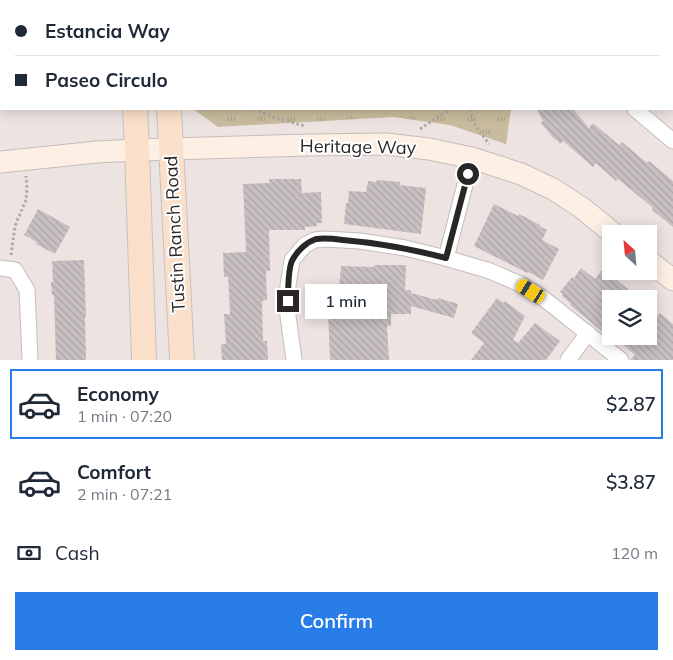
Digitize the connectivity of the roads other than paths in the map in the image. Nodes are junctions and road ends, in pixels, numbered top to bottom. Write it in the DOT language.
graph roads {
  1 [pos="135,110"];
  2 [pos="169,110"];
  3 [pos="636,110"];
  4 [pos="673,141"];
  5 [pos="171,149"];
  6 [pos="137,150"];
  7 [pos="472,158"];
  8 [pos="0,162"];
  9 [pos="603,225"];
  10 [pos="446,258"];
  11 [pos="658,268"];
  12 [pos="8,269"];
  13 [pos="673,280"];
  14 [pos="588,333"];
  15 [pos="30,360"];
  16 [pos="144,360"];
  17 [pos="182,360"];
  18 [pos="294,360"];
  19 [pos="568,360"];
  20 [pos="621,360"];
  1 -- 6 [label="main road, Tustin Ranch Road"];
  2 -- 5 [label="main road, Tustin Ranch Road"];
  3 -- 4 [label="street"];
  5 -- 6 [label="street, Heritage Way"];
  5 -- 7 [label="street, Heritage Way"];
  5 -- 17 [label="main road, Tustin Ranch Road"];
  6 -- 8 [label="street, Heritage Way"];
  6 -- 16 [label="main road, Tustin Ranch Road"];
  7 -- 9 [label="street, Heritage Way"];
  7 -- 10 [label="street"];
  10 -- 14 [label="street"];
  10 -- 18 [label="street"];
  11 -- 13 [label="street"];
  12 -- 15 [label="street"];
  14 -- 19 [label="street"];
  14 -- 20 [label="street"];
}
